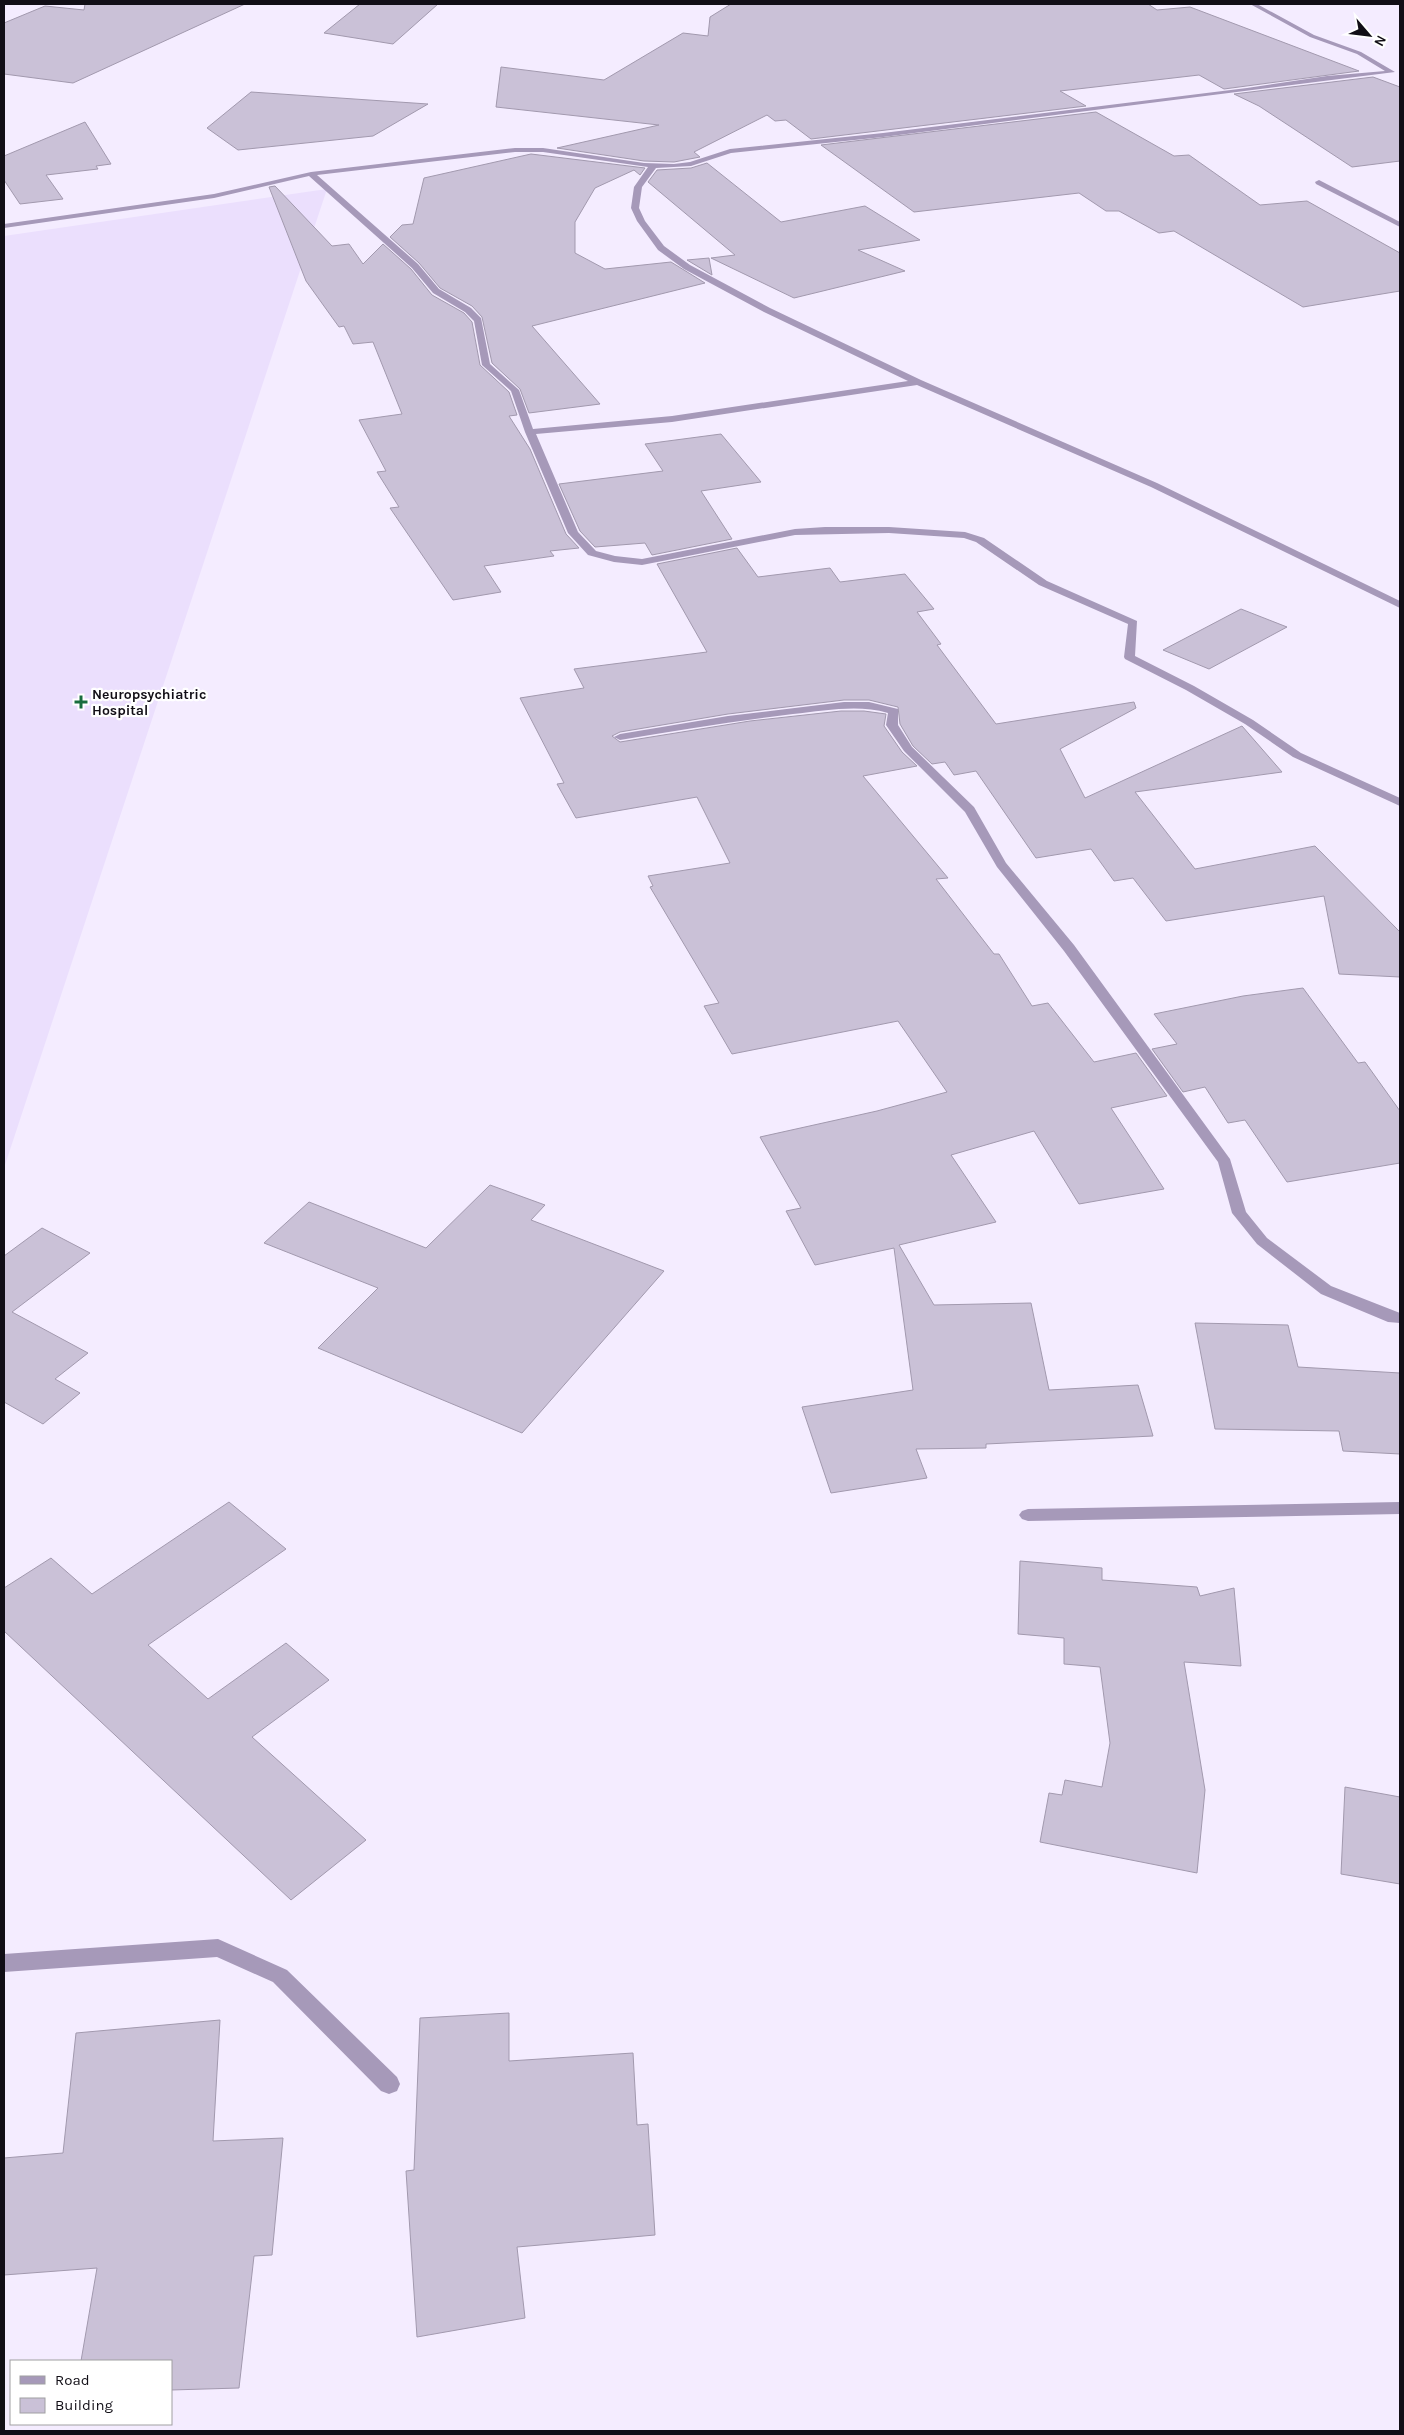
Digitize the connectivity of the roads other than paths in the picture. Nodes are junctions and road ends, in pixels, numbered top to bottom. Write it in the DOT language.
graph roads {
  1 [pos="1253,4"];
  2 [pos="1392,72"];
  3 [pos="1400,75"];
  4 [pos="653,166"];
  5 [pos="311,174"];
  6 [pos="1319,182"];
  7 [pos="1400,225"];
  8 [pos="4,226"];
  9 [pos="918,382"];
  10 [pos="530,432"];
  11 [pos="1400,605"];
  12 [pos="620,737"];
  13 [pos="1400,802"];
  14 [pos="1400,1318"];
  15 [pos="1400,1508"];
  16 [pos="1028,1515"];
  17 [pos="4,1963"];
  18 [pos="388,2084"];
  1 -- 2 [label="street"];
  2 -- 3 [label="street"];
  2 -- 4 [label="street"];
  4 -- 5 [label="street"];
  4 -- 9 [label="street"];
  5 -- 8 [label="street"];
  5 -- 10 [label="street"];
  6 -- 7 [label="street"];
  9 -- 10 [label="street"];
  9 -- 11 [label="street"];
  10 -- 13 [label="street"];
  12 -- 14 [label="street"];
  15 -- 16 [label="street"];
  17 -- 18 [label="street"];
}
